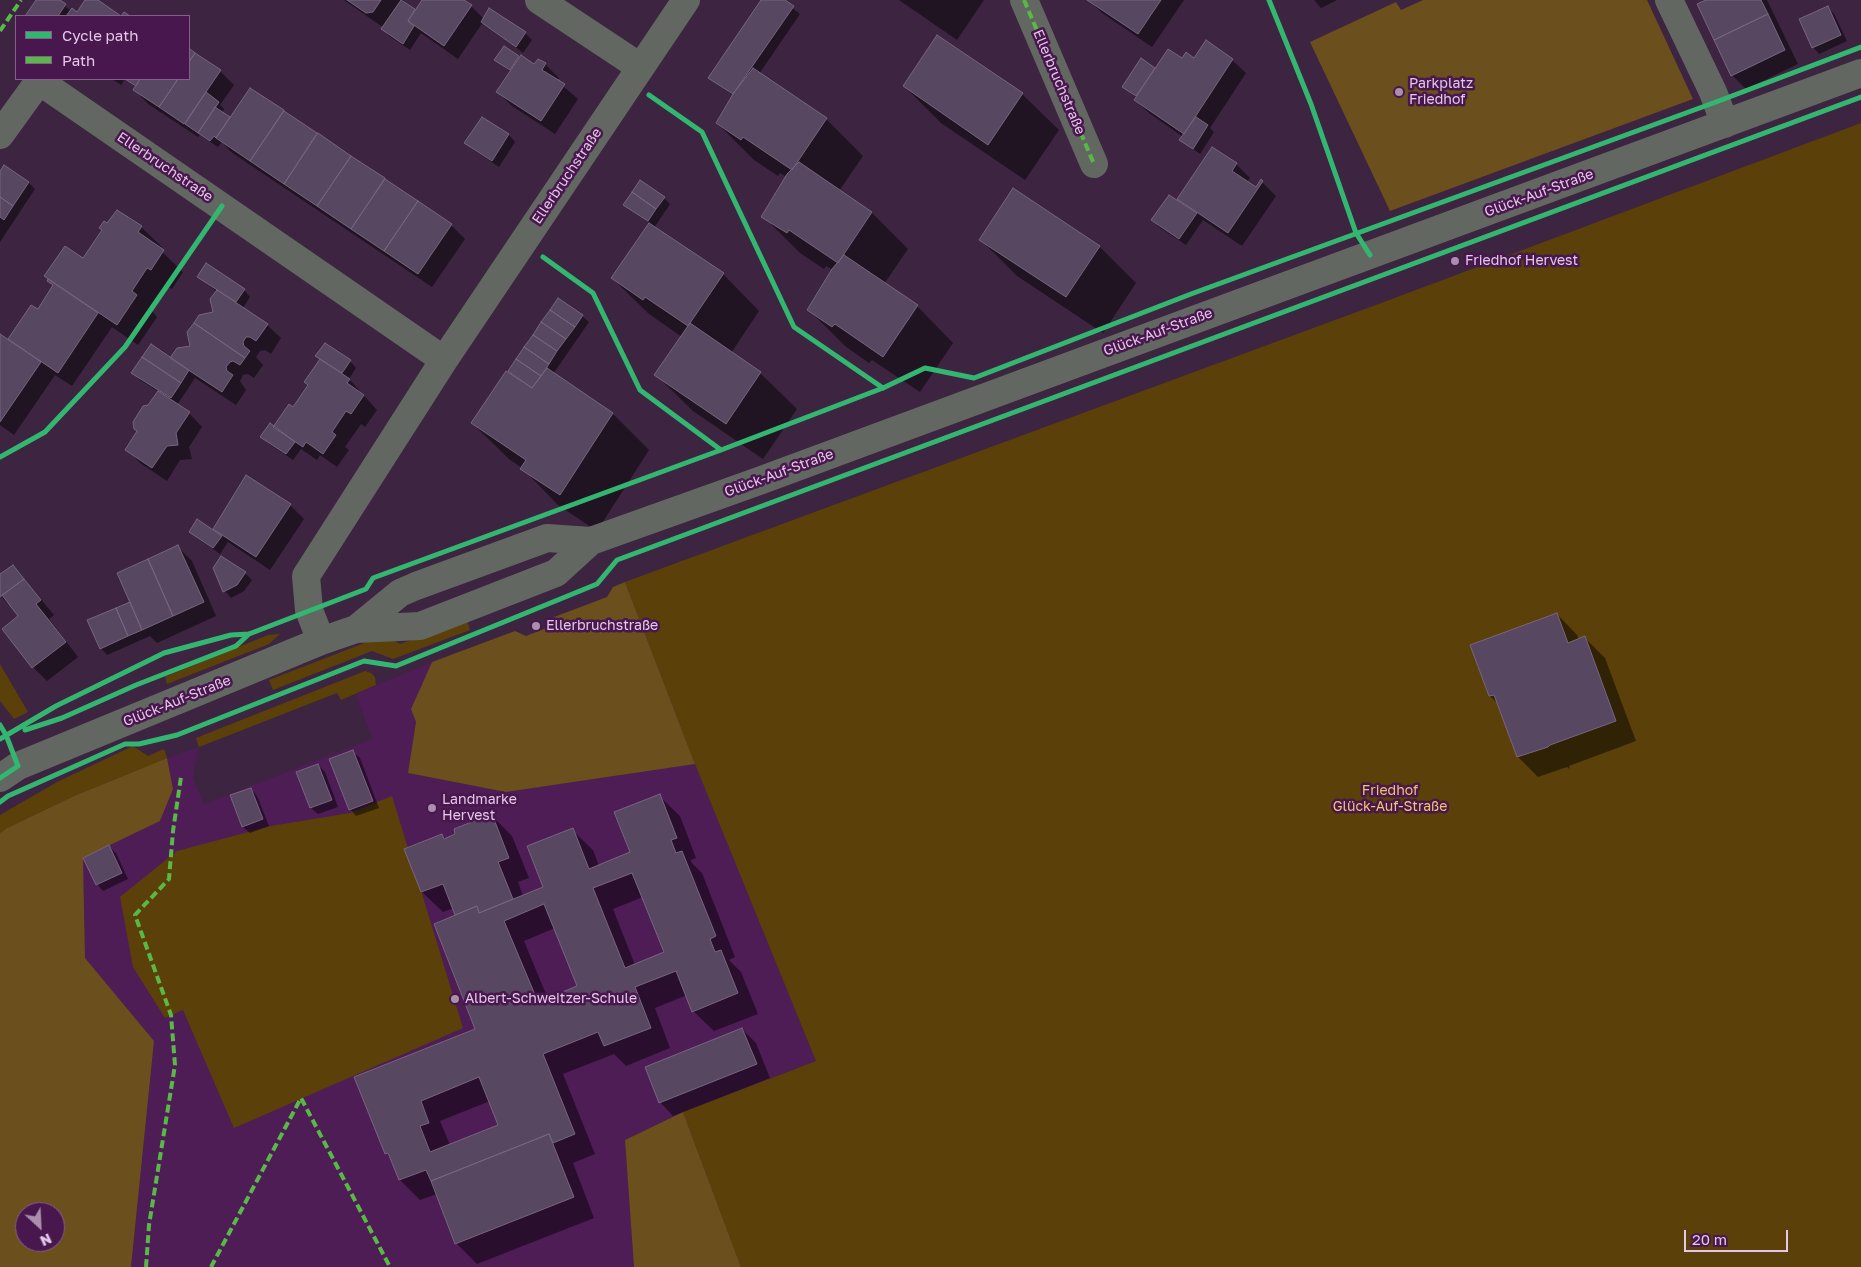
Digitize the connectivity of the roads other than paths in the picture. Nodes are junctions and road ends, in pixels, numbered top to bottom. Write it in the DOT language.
graph roads {
  1 [pos="539,0"];
  2 [pos="686,0"];
  3 [pos="1024,0"];
  4 [pos="1669,0"];
  5 [pos="640,67"];
  6 [pos="1861,74"];
  7 [pos="1725,124"];
  8 [pos="0,135"];
  9 [pos="1094,164"];
  10 [pos="444,360"];
  11 [pos="591,541"];
  12 [pos="356,629"];
  13 [pos="321,642"];
  14 [pos="0,778"];
  1 -- 5 [label="street"];
  2 -- 5 [label="street, Ellerbruchstraße"];
  3 -- 9 [label="street, Ellerbruchstraße"];
  4 -- 7 [label="street"];
  5 -- 10 [label="street, Ellerbruchstraße"];
  6 -- 7 [label="street, Glück-Auf-Straße"];
  7 -- 11 [label="street, Glück-Auf-Straße"];
  8 -- 10 [label="street, Ellerbruchstraße"];
  10 -- 13 [label="street, Ellerbruchstraße"];
  11 -- 12 [label="street, Glück-Auf-Straße"];
  11 -- 12 [label="street, Glück-Auf-Straße"];
  12 -- 13 [label="street, Glück-Auf-Straße"];
  13 -- 14 [label="street, Glück-Auf-Straße"];
}
